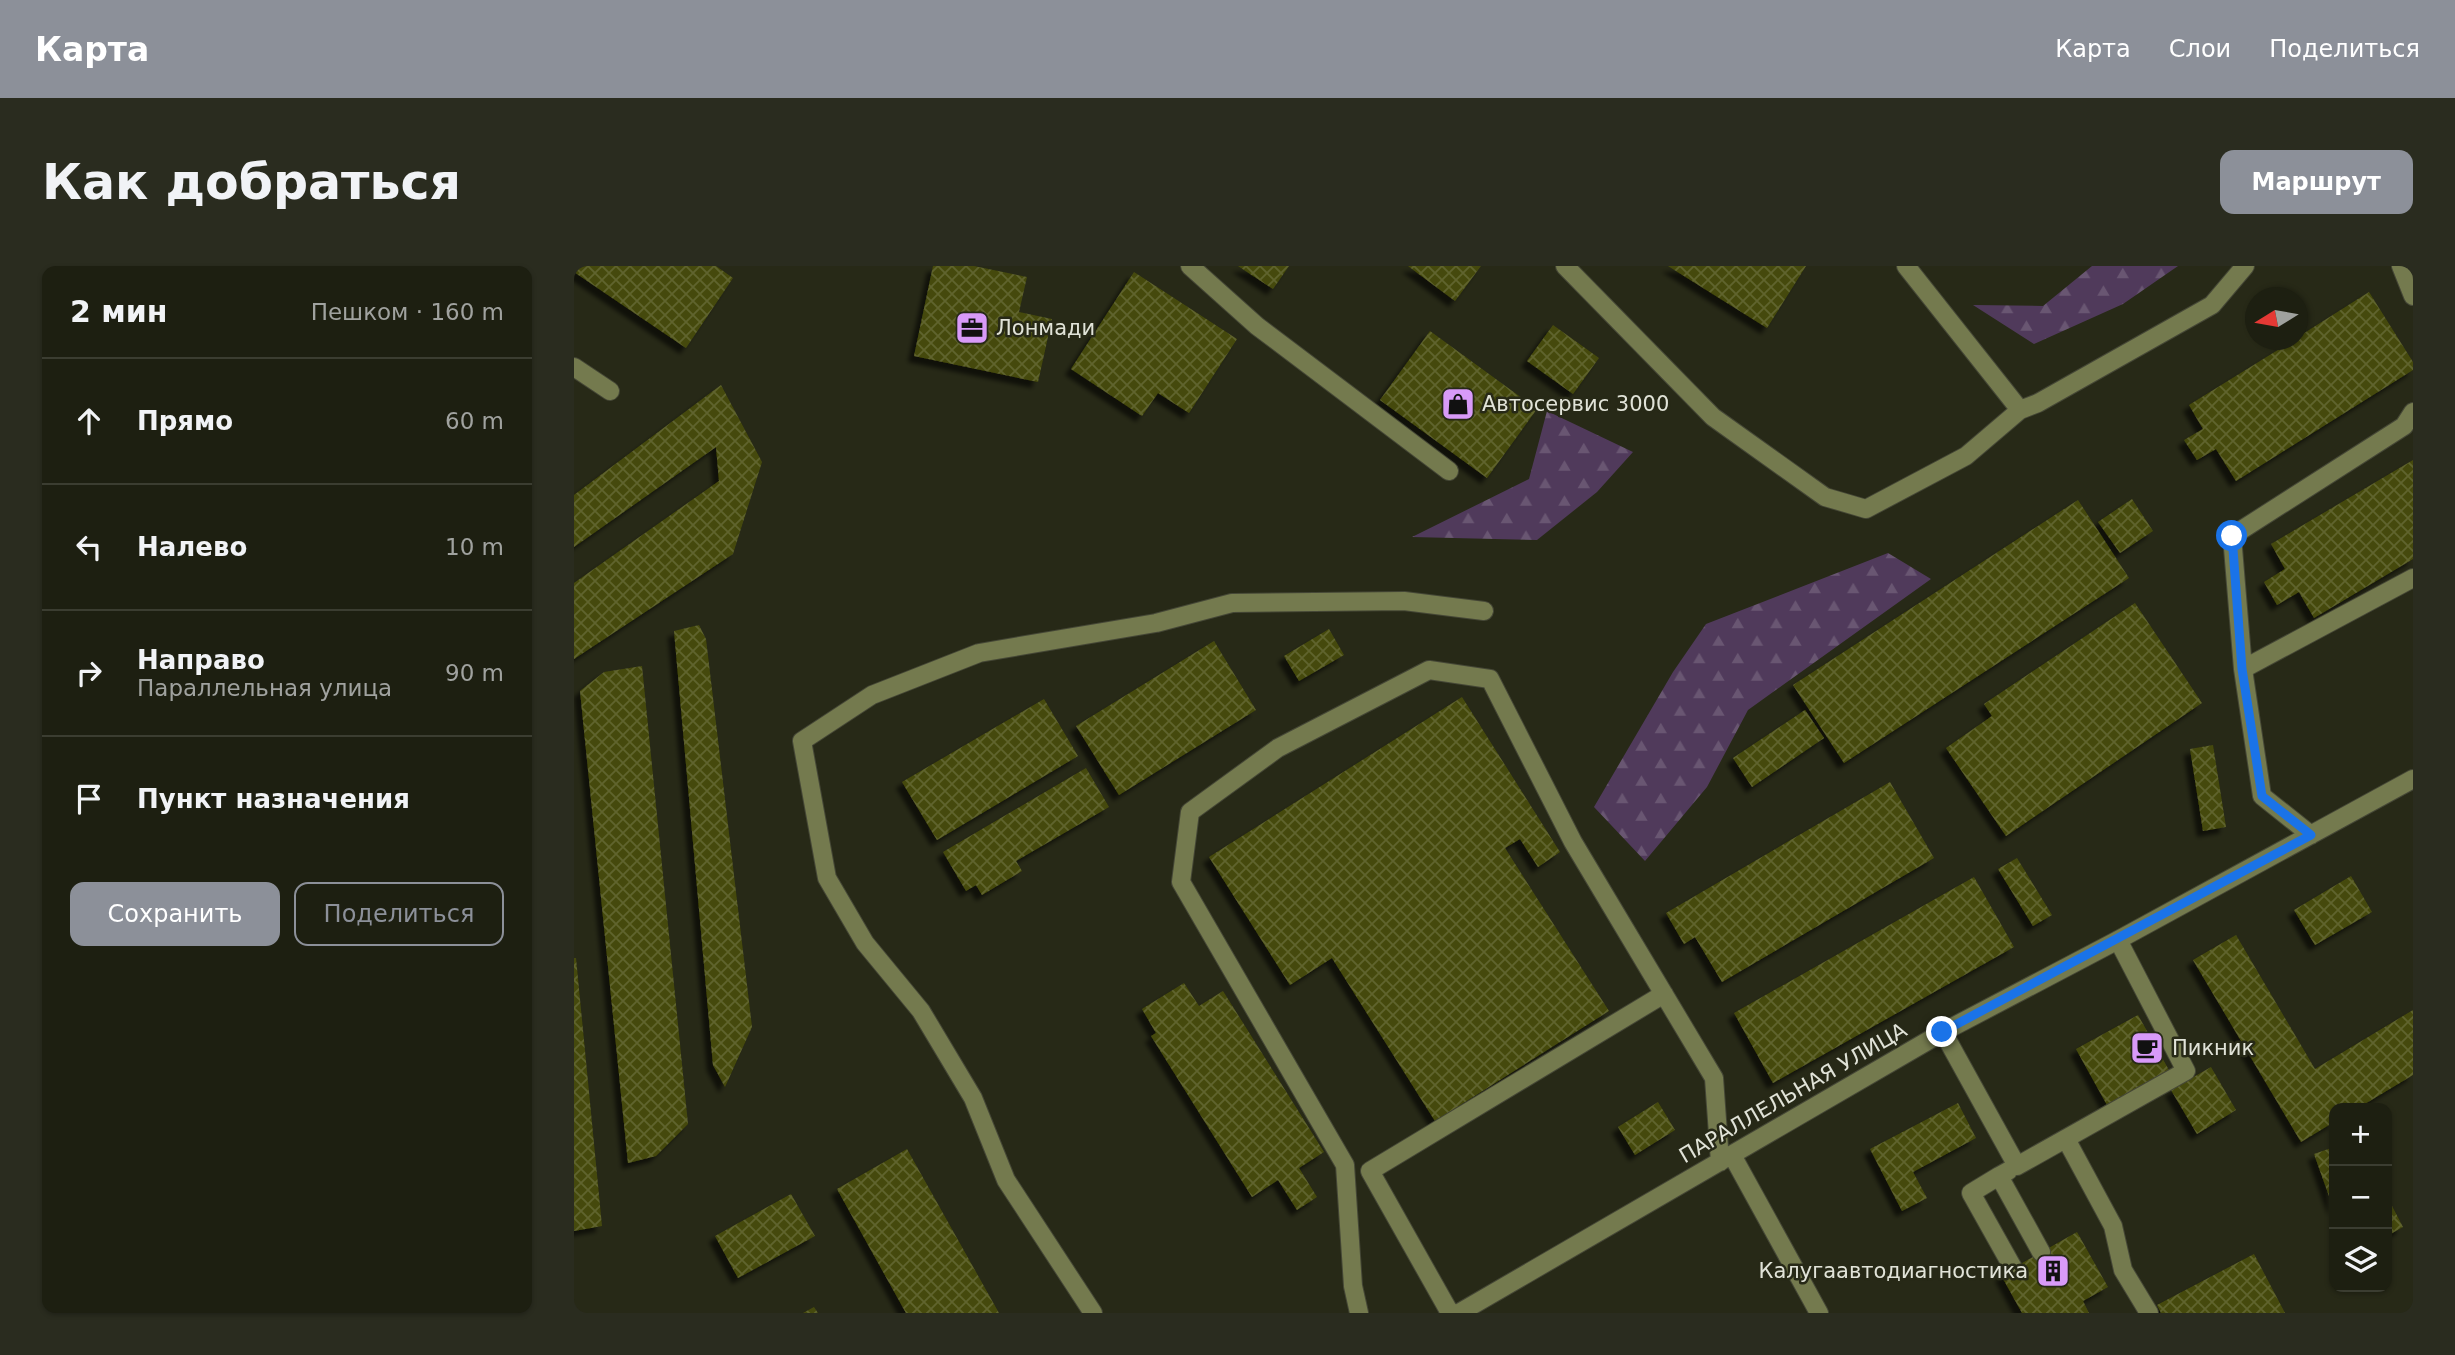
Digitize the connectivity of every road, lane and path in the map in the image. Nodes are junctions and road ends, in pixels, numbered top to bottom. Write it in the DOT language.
graph roads {
  1 [pos="1190,266"];
  2 [pos="1565,266"];
  3 [pos="1906,266"];
  4 [pos="2245,266"];
  5 [pos="2401,266"];
  6 [pos="2413,296"];
  7 [pos="574,367"];
  8 [pos="610,391"];
  9 [pos="2020,410"];
  10 [pos="2413,412"];
  11 [pos="1448,471"];
  12 [pos="2413,578"];
  13 [pos="1483,611"];
  14 [pos="2242,669"];
  15 [pos="2413,779"];
  16 [pos="2311,835"];
  17 [pos="2118,940"];
  18 [pos="1664,994"];
  19 [pos="1942,1032"];
  20 [pos="2066,1139"];
  21 [pos="1726,1158"];
  22 [pos="2017,1166"];
  23 [pos="1999,1176"];
  24 [pos="2041,1252"];
  25 [pos="2014,1268"];
  26 [pos="1093,1313"];
  27 [pos="1359,1313"];
  28 [pos="1450,1313"];
  29 [pos="1459,1313"];
  30 [pos="1819,1313"];
  31 [pos="2149,1313"];
  1 -- 11 [label="street"];
  2 -- 9 [label="street"];
  3 -- 9 [label="street"];
  4 -- 9 [label="street"];
  5 -- 6 [label="street"];
  7 -- 8 [label="street"];
  10 -- 14 [label="street"];
  12 -- 14 [label="street"];
  13 -- 26 [label="street"];
  14 -- 16 [label="street"];
  15 -- 16 [label="street, ПАРАЛЛЕЛЬНАЯ УЛИЦА"];
  16 -- 17 [label="street, ПАРАЛЛЕЛЬНАЯ УЛИЦА"];
  17 -- 19 [label="street, ПАРАЛЛЕЛЬНАЯ УЛИЦА"];
  17 -- 20 [label="street"];
  18 -- 21 [label="street"];
  18 -- 27 [label="street"];
  18 -- 28 [label="street"];
  19 -- 21 [label="street, ПАРАЛЛЕЛЬНАЯ УЛИЦА"];
  19 -- 22 [label="street"];
  20 -- 22 [label="street"];
  20 -- 31 [label="street"];
  21 -- 29 [label="street, ПАРАЛЛЕЛЬНАЯ УЛИЦА"];
  21 -- 30 [label="street"];
  22 -- 23 [label="street"];
  23 -- 24 [label="street"];
  23 -- 25 [label="street"];
}
